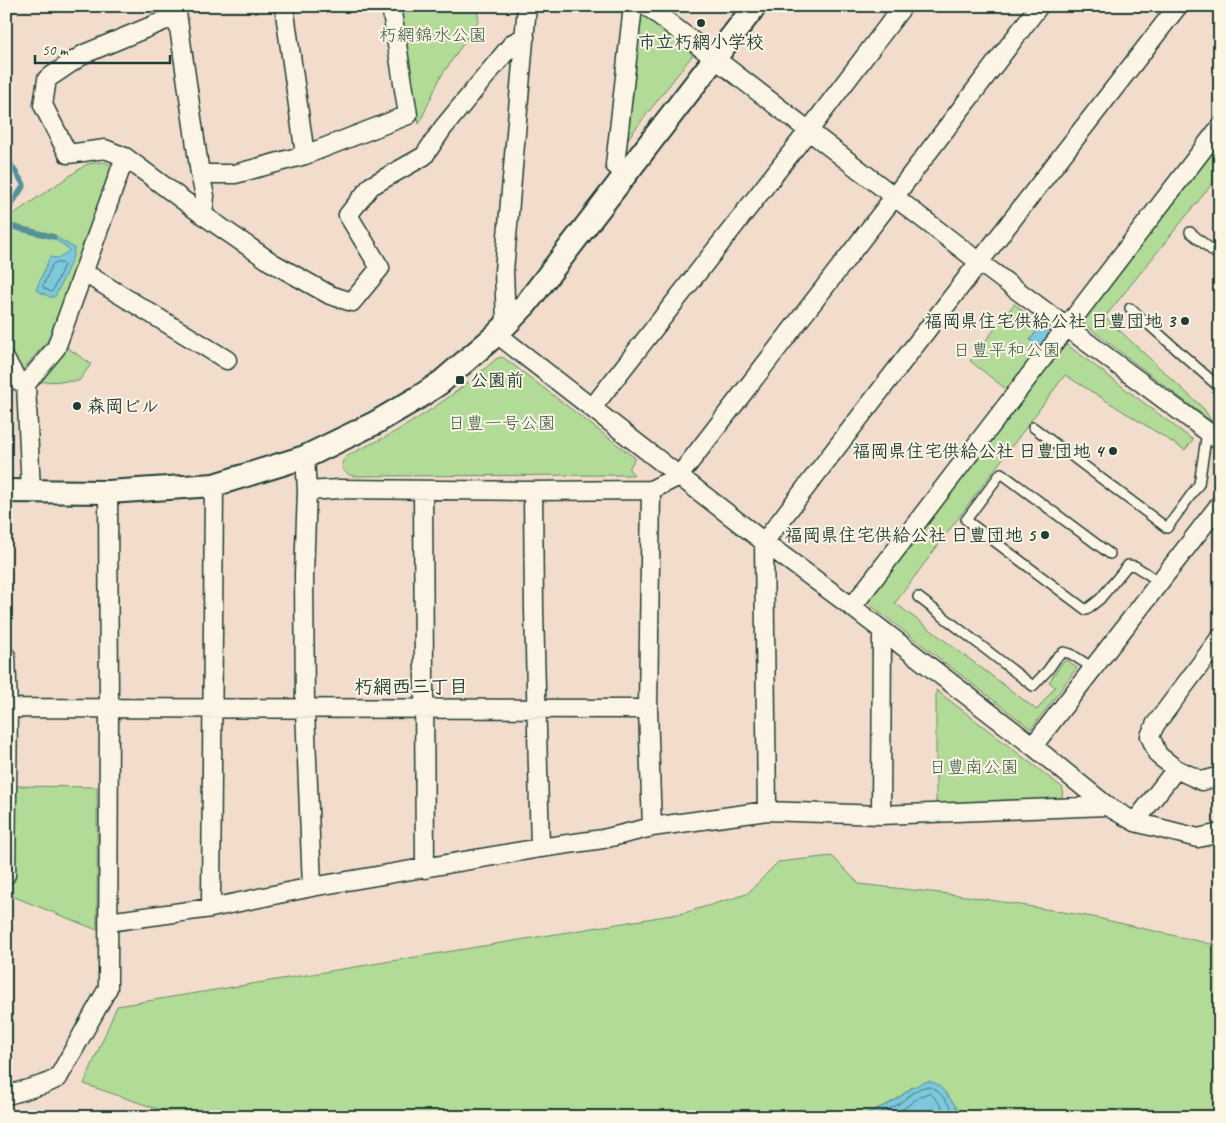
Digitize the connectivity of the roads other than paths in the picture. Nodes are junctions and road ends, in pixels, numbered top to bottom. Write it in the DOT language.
graph roads {
  1 [pos="284,6"];
  2 [pos="392,6"];
  3 [pos="527,6"];
  4 [pos="633,6"];
  5 [pos="647,6"];
  6 [pos="755,6"];
  7 [pos="902,6"];
  8 [pos="1039,6"];
  9 [pos="1178,6"];
  10 [pos="177,14"];
  11 [pos="524,37"];
  12 [pos="714,58"];
  13 [pos="1220,127"];
  14 [pos="809,130"];
  15 [pos="305,155"];
  16 [pos="125,158"];
  17 [pos="625,173"];
  18 [pos="200,174"];
  19 [pos="895,196"];
  20 [pos="203,214"];
  21 [pos="1190,232"];
  22 [pos="1220,256"];
  23 [pos="979,262"];
  24 [pos="83,272"];
  25 [pos="1130,308"];
  26 [pos="1066,326"];
  27 [pos="502,329"];
  28 [pos="227,360"];
  29 [pos="6,361"];
  30 [pos="26,384"];
  31 [pos="1220,388"];
  32 [pos="592,408"];
  33 [pos="1033,427"];
  34 [pos="1215,435"];
  35 [pos="305,457"];
  36 [pos="678,476"];
  37 [pos="214,485"];
  38 [pos="424,490"];
  39 [pos="651,490"];
  40 [pos="6,491"];
  41 [pos="31,491"];
  42 [pos="307,491"];
  43 [pos="533,491"];
  44 [pos="108,492"];
  45 [pos="1220,504"];
  46 [pos="764,542"];
  47 [pos="1110,554"];
  48 [pos="1160,582"];
  49 [pos="918,597"];
  50 [pos="852,607"];
  51 [pos="882,631"];
  52 [pos="1220,638"];
  53 [pos="6,656"];
  54 [pos="1093,668"];
  55 [pos="8,708"];
  56 [pos="109,709"];
  57 [pos="305,709"];
  58 [pos="424,709"];
  59 [pos="648,709"];
  60 [pos="213,710"];
  61 [pos="537,710"];
  62 [pos="1033,746"];
  63 [pos="1176,769"];
  64 [pos="1220,776"];
  65 [pos="1107,806"];
  66 [pos="767,811"];
  67 [pos="881,815"];
  68 [pos="1135,822"];
  69 [pos="652,827"];
  70 [pos="1220,833"];
  71 [pos="540,848"];
  72 [pos="425,869"];
  73 [pos="6,874"];
  74 [pos="312,887"];
  75 [pos="211,908"];
  76 [pos="108,922"];
  77 [pos="6,1094"];
  1 -- 15 [label="street"];
  2 -- 15 [label="street"];
  3 -- 11 [label="street"];
  4 -- 17 [label="street"];
  5 -- 12 [label="street"];
  6 -- 12 [label="street"];
  7 -- 14 [label="street"];
  8 -- 19 [label="street"];
  9 -- 23 [label="street"];
  10 -- 16 [label="street"];
  10 -- 18 [label="street"];
  11 -- 20 [label="street"];
  11 -- 27 [label="street"];
  12 -- 14 [label="street"];
  12 -- 17 [label="street"];
  13 -- 26 [label="street"];
  14 -- 19 [label="street"];
  14 -- 32 [label="street"];
  15 -- 18 [label="street"];
  16 -- 20 [label="street"];
  16 -- 24 [label="street"];
  17 -- 27 [label="street"];
  18 -- 20 [label="street"];
  19 -- 23 [label="street"];
  19 -- 36 [label="street"];
  21 -- 22 [label="lane"];
  23 -- 26 [label="street"];
  23 -- 46 [label="street"];
  24 -- 28 [label="street"];
  24 -- 30 [label="street"];
  25 -- 31 [label="lane"];
  26 -- 34 [label="street"];
  26 -- 50 [label="street"];
  27 -- 32 [label="street"];
  27 -- 35 [label="street"];
  29 -- 30 [label="street"];
  30 -- 41 [label="street"];
  32 -- 36 [label="street"];
  33 -- 34 [label="lane"];
  35 -- 37 [label="street"];
  35 -- 42 [label="street"];
  36 -- 39 [label="street"];
  36 -- 46 [label="street"];
  37 -- 44 [label="street"];
  37 -- 60 [label="street"];
  38 -- 42 [label="street"];
  38 -- 43 [label="street"];
  38 -- 58 [label="street"];
  39 -- 43 [label="street"];
  39 -- 59 [label="street"];
  40 -- 41 [label="street"];
  41 -- 44 [label="street"];
  42 -- 57 [label="street"];
  43 -- 61 [label="street"];
  44 -- 56 [label="street"];
  45 -- 48 [label="street"];
  46 -- 50 [label="street"];
  46 -- 66 [label="street"];
  47 -- 48 [label="lane"];
  48 -- 54 [label="street"];
  49 -- 54 [label="lane"];
  50 -- 51 [label="street"];
  51 -- 62 [label="street"];
  51 -- 67 [label="street"];
  52 -- 63 [label="street"];
  53 -- 55 [label="street"];
  54 -- 62 [label="street"];
  55 -- 56 [label="street"];
  55 -- 73 [label="street"];
  56 -- 60 [label="street"];
  56 -- 76 [label="street"];
  57 -- 58 [label="street"];
  57 -- 60 [label="street"];
  57 -- 74 [label="street"];
  58 -- 61 [label="street"];
  58 -- 72 [label="street"];
  59 -- 61 [label="street"];
  59 -- 69 [label="street"];
  60 -- 75 [label="street"];
  61 -- 71 [label="street"];
  62 -- 65 [label="street"];
  63 -- 64 [label="street"];
  63 -- 68 [label="street"];
  65 -- 67 [label="street"];
  65 -- 68 [label="street"];
  66 -- 67 [label="street"];
  66 -- 69 [label="street"];
  68 -- 70 [label="street"];
  69 -- 71 [label="street"];
  71 -- 72 [label="street"];
  72 -- 74 [label="street"];
  74 -- 75 [label="street"];
  75 -- 76 [label="street"];
  76 -- 77 [label="street"];
}
